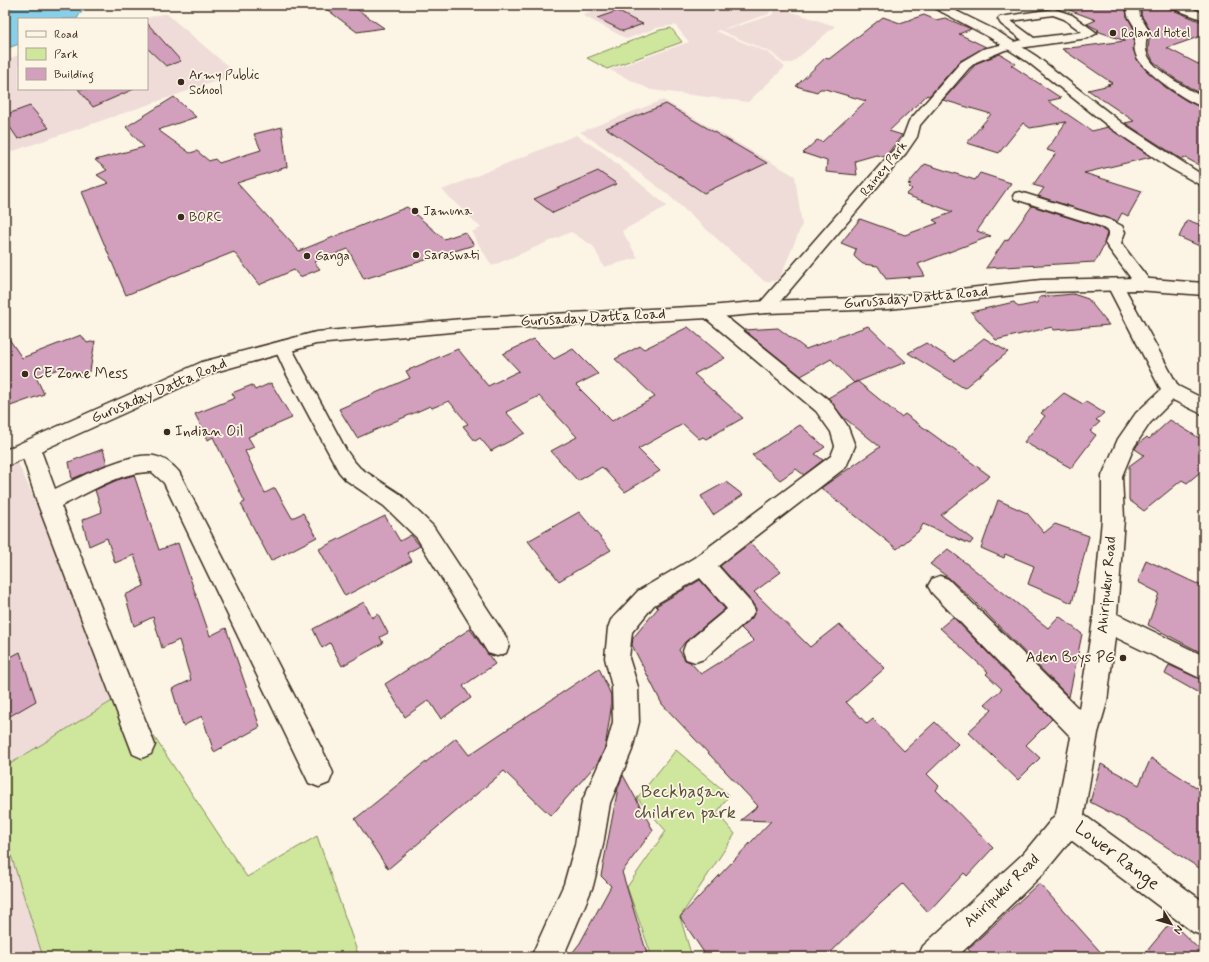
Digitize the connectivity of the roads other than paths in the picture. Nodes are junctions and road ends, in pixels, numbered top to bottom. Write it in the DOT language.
graph roads {
  1 [pos="960,5"];
  2 [pos="1136,5"];
  3 [pos="1173,5"];
  4 [pos="940,7"];
  5 [pos="1204,17"];
  6 [pos="1032,42"];
  7 [pos="1010,45"];
  8 [pos="1204,103"];
  9 [pos="1204,182"];
  10 [pos="1020,196"];
  11 [pos="1114,285"];
  12 [pos="1145,285"];
  13 [pos="1204,288"];
  14 [pos="766,307"];
  15 [pos="709,312"];
  16 [pos="283,347"];
  17 [pos="1171,391"];
  18 [pos="1204,408"];
  19 [pos="30,448"];
  20 [pos="5,459"];
  21 [pos="48,502"];
  22 [pos="702,565"];
  23 [pos="940,586"];
  24 [pos="1105,620"];
  25 [pos="497,645"];
  26 [pos="695,651"];
  27 [pos="1204,668"];
  28 [pos="1085,733"];
  29 [pos="142,745"];
  30 [pos="319,773"];
  31 [pos="1069,821"];
  32 [pos="1204,921"];
  33 [pos="547,957"];
  34 [pos="934,957"];
  1 -- 4 [label="street"];
  2 -- 8 [label="street"];
  3 -- 5 [label="street"];
  4 -- 7 [label="street"];
  6 -- 6 [label="street, Rainey Park"];
  6 -- 7 [label="street, Rainey Park"];
  7 -- 9 [label="street"];
  7 -- 14 [label="street, Rainey Park"];
  10 -- 12 [label="street"];
  11 -- 12 [label="street, Gurusaday Datta Road"];
  11 -- 14 [label="street, Gurusaday Datta Road"];
  11 -- 17 [label="street"];
  12 -- 13 [label="street, Gurusaday Datta Road"];
  14 -- 15 [label="street, Gurusaday Datta Road"];
  15 -- 16 [label="street, Gurusaday Datta Road"];
  15 -- 22 [label="street"];
  16 -- 19 [label="street, Gurusaday Datta Road"];
  16 -- 25 [label="street"];
  17 -- 18 [label="street"];
  17 -- 24 [label="street, Ahiripukur Road"];
  19 -- 20 [label="street, Gurusaday Datta Road"];
  19 -- 21 [label="street"];
  21 -- 29 [label="street"];
  21 -- 30 [label="street"];
  22 -- 26 [label="street"];
  22 -- 33 [label="street"];
  23 -- 28 [label="street"];
  24 -- 27 [label="street"];
  24 -- 28 [label="street, Ahiripukur Road"];
  28 -- 31 [label="street, Ahiripukur Road"];
  31 -- 32 [label="street, Lower Range"];
  31 -- 34 [label="street, Ahiripukur Road"];
}
